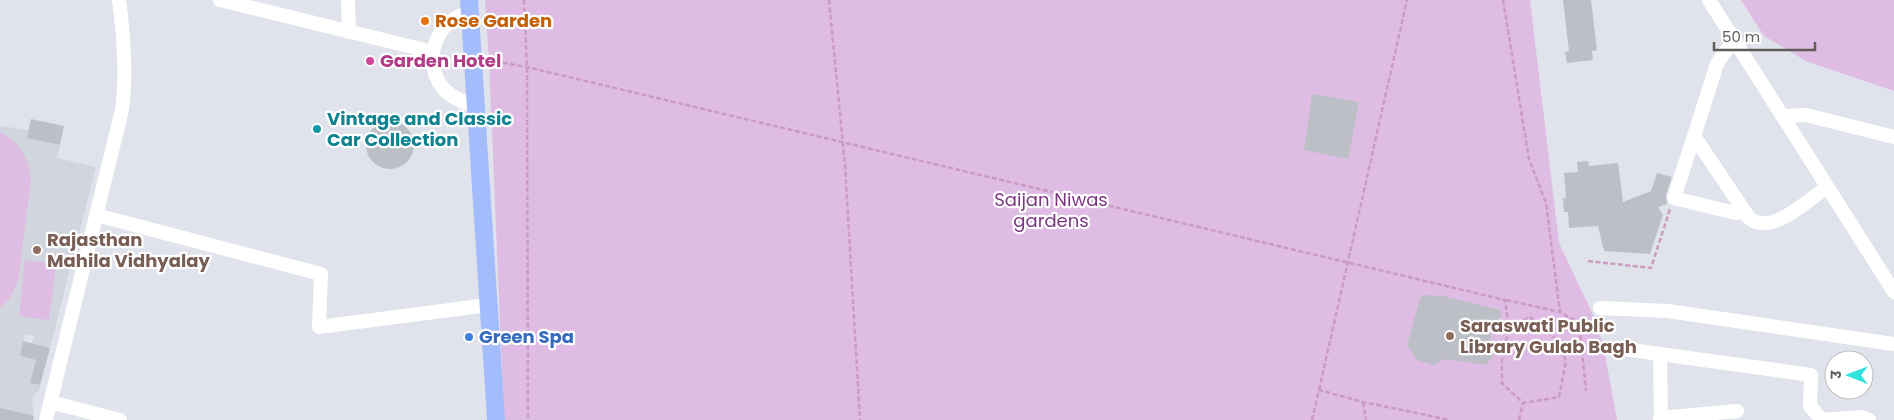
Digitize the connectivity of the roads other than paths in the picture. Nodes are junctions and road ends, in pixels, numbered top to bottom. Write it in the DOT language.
graph roads {
  1 [pos="119,0"];
  2 [pos="220,0"];
  3 [pos="348,0"];
  4 [pos="1709,0"];
  5 [pos="469,6"];
  6 [pos="349,32"];
  7 [pos="1735,41"];
  8 [pos="433,52"];
  9 [pos="476,106"];
  10 [pos="1782,116"];
  11 [pos="1694,136"];
  12 [pos="1894,137"];
  13 [pos="1827,187"];
  14 [pos="1745,212"];
  15 [pos="96,215"];
  16 [pos="1894,292"];
  17 [pos="488,305"];
  18 [pos="1600,308"];
  19 [pos="1894,344"];
  20 [pos="1617,348"];
  21 [pos="1660,354"];
  22 [pos="50,402"];
  23 [pos="1737,410"];
  24 [pos="1660,419"];
  25 [pos="46,420"];
  26 [pos="120,420"];
  27 [pos="496,420"];
  28 [pos="1820,420"];
  29 [pos="1869,420"];
  1 -- 15 [label="street"];
  2 -- 6 [label="street"];
  3 -- 6 [label="street"];
  4 -- 7 [label="street"];
  5 -- 8 [label="street"];
  5 -- 9 [label="main road"];
  6 -- 8 [label="street"];
  7 -- 10 [label="street"];
  7 -- 11 [label="street"];
  8 -- 9 [label="street"];
  9 -- 17 [label="main road"];
  10 -- 12 [label="street"];
  10 -- 13 [label="street"];
  11 -- 14 [label="street"];
  11 -- 14 [label="street"];
  13 -- 14 [label="street"];
  13 -- 16 [label="street"];
  15 -- 17 [label="street"];
  15 -- 22 [label="street"];
  17 -- 27 [label="main road"];
  18 -- 19 [label="street"];
  20 -- 21 [label="street"];
  21 -- 24 [label="street"];
  21 -- 28 [label="street"];
  22 -- 25 [label="street"];
  22 -- 26 [label="street"];
  23 -- 24 [label="street"];
  28 -- 29 [label="street"];
}
